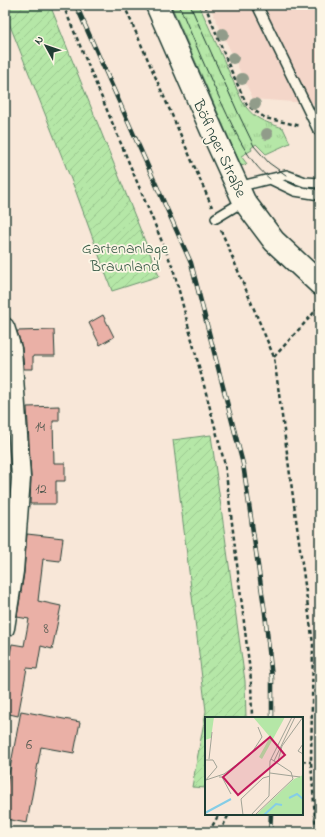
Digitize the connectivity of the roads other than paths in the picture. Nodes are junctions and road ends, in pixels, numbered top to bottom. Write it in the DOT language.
graph roads {
  1 [pos="157,5"];
  2 [pos="256,5"];
  3 [pos="318,130"];
  4 [pos="270,178"];
  5 [pos="320,183"];
  6 [pos="240,194"];
  7 [pos="320,195"];
  8 [pos="216,218"];
  9 [pos="315,279"];
  10 [pos="5,327"];
  11 [pos="5,628"];
  1 -- 6 [label="street, Böfinger Straße"];
  2 -- 3 [label="lane"];
  4 -- 5 [label="lane"];
  4 -- 6 [label="lane"];
  4 -- 7 [label="lane"];
  6 -- 8 [label="lane"];
  6 -- 9 [label="street, Böfinger Straße"];
  10 -- 11 [label="street"];
}
